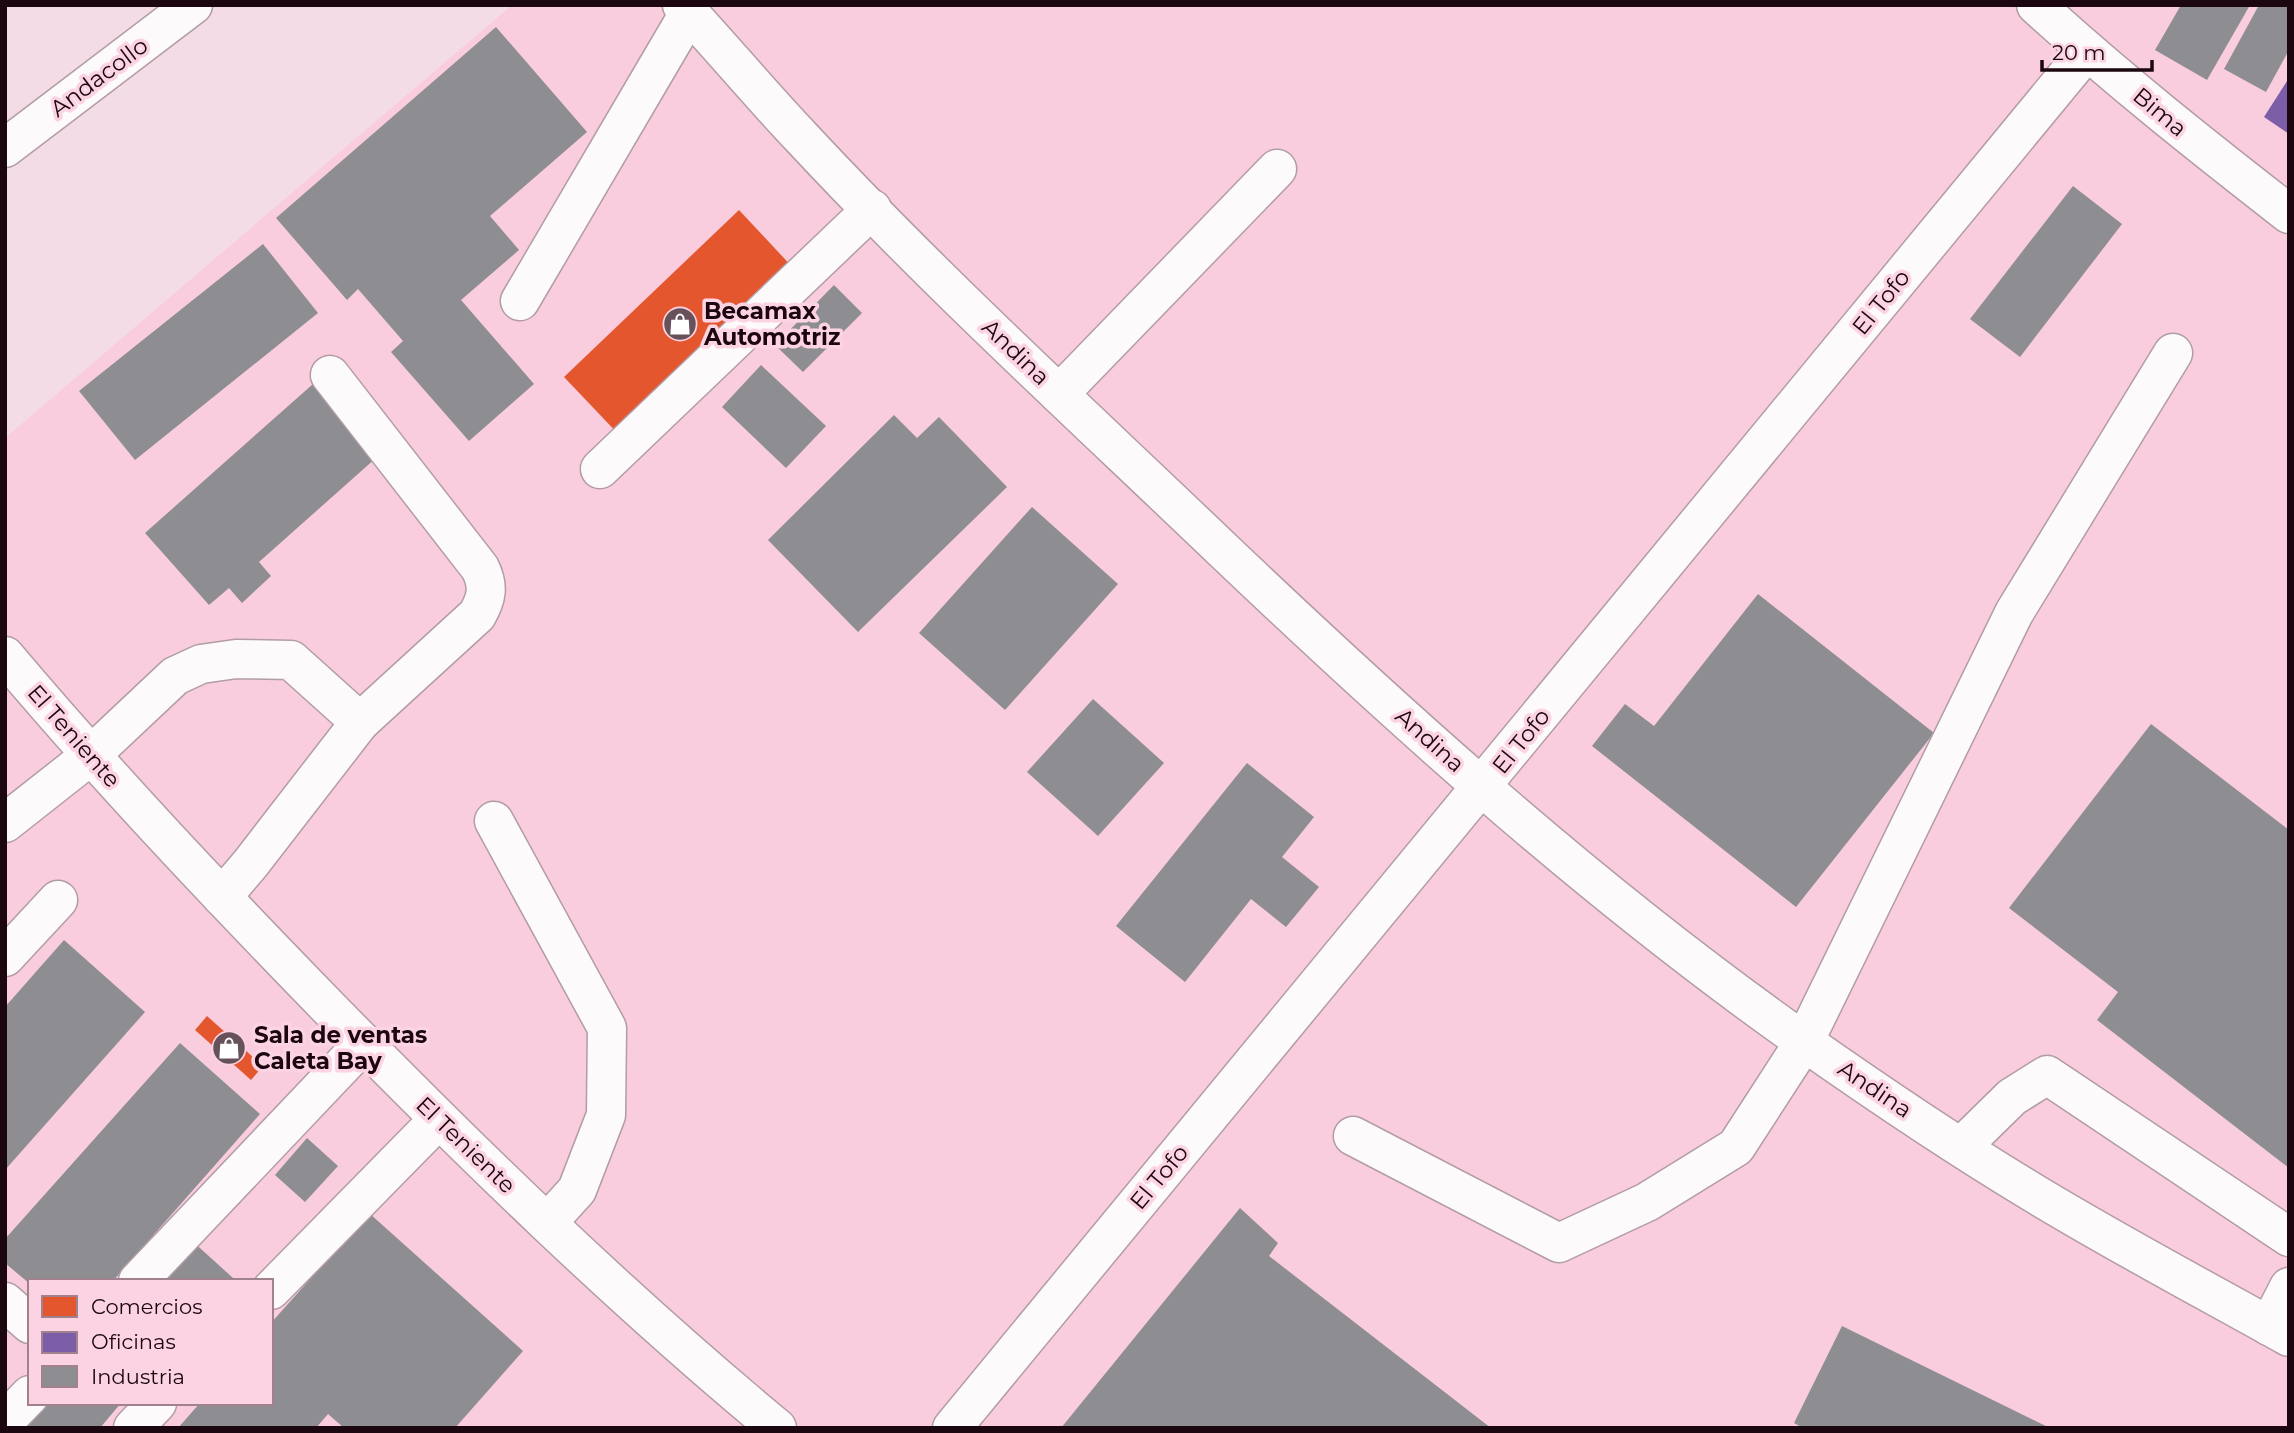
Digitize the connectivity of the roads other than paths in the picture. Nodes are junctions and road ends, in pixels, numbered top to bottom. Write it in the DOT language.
graph roads {
  1 [pos="193,5"];
  2 [pos="2036,5"];
  3 [pos="686,9"];
  4 [pos="2087,51"];
  5 [pos="5,148"];
  6 [pos="1277,169"];
  7 [pos="872,209"];
  8 [pos="2289,214"];
  9 [pos="520,301"];
  10 [pos="2173,354"];
  11 [pos="330,375"];
  12 [pos="1059,394"];
  13 [pos="600,470"];
  14 [pos="5,656"];
  15 [pos="360,722"];
  16 [pos="90,756"];
  17 [pos="1483,787"];
  18 [pos="494,821"];
  19 [pos="5,822"];
  20 [pos="222,897"];
  21 [pos="58,900"];
  22 [pos="5,957"];
  23 [pos="1804,1042"];
  24 [pos="364,1044"];
  25 [pos="438,1120"];
  26 [pos="1353,1136"];
  27 [pos="1961,1147"];
  28 [pos="547,1223"];
  29 [pos="2289,1237"];
  30 [pos="140,1279"];
  31 [pos="2289,1287"];
  32 [pos="273,1288"];
  33 [pos="5,1302"];
  34 [pos="28,1322"];
  35 [pos="2279,1331"];
  36 [pos="28,1397"];
  37 [pos="155,1405"];
  38 [pos="5,1421"];
  39 [pos="133,1428"];
  40 [pos="777,1428"];
  41 [pos="952,1428"];
  1 -- 5 [label="street, Andacollo"];
  2 -- 4 [label="street, Bima"];
  3 -- 7 [label="street, Andina"];
  3 -- 9 [label="street"];
  4 -- 8 [label="street, Bima"];
  4 -- 17 [label="street, El Tofo"];
  6 -- 12 [label="street"];
  7 -- 12 [label="street, Andina"];
  7 -- 13 [label="street"];
  10 -- 23 [label="street"];
  11 -- 15 [label="street"];
  12 -- 17 [label="street, Andina"];
  14 -- 16 [label="street, El Teniente"];
  15 -- 16 [label="street"];
  15 -- 20 [label="street"];
  16 -- 19 [label="street"];
  16 -- 20 [label="street, El Teniente"];
  17 -- 23 [label="street, Andina"];
  17 -- 41 [label="street, El Tofo"];
  18 -- 28 [label="street"];
  20 -- 24 [label="street, El Teniente"];
  21 -- 22 [label="street"];
  23 -- 26 [label="street"];
  23 -- 27 [label="street, Andina"];
  24 -- 25 [label="street, El Teniente"];
  24 -- 30 [label="street"];
  25 -- 28 [label="street, El Teniente"];
  25 -- 32 [label="street"];
  27 -- 29 [label="street"];
  27 -- 35 [label="street, Andina"];
  28 -- 40 [label="street, El Teniente"];
  31 -- 35 [label="street"];
  33 -- 34 [label="street"];
  36 -- 38 [label="street"];
  37 -- 39 [label="street"];
}
